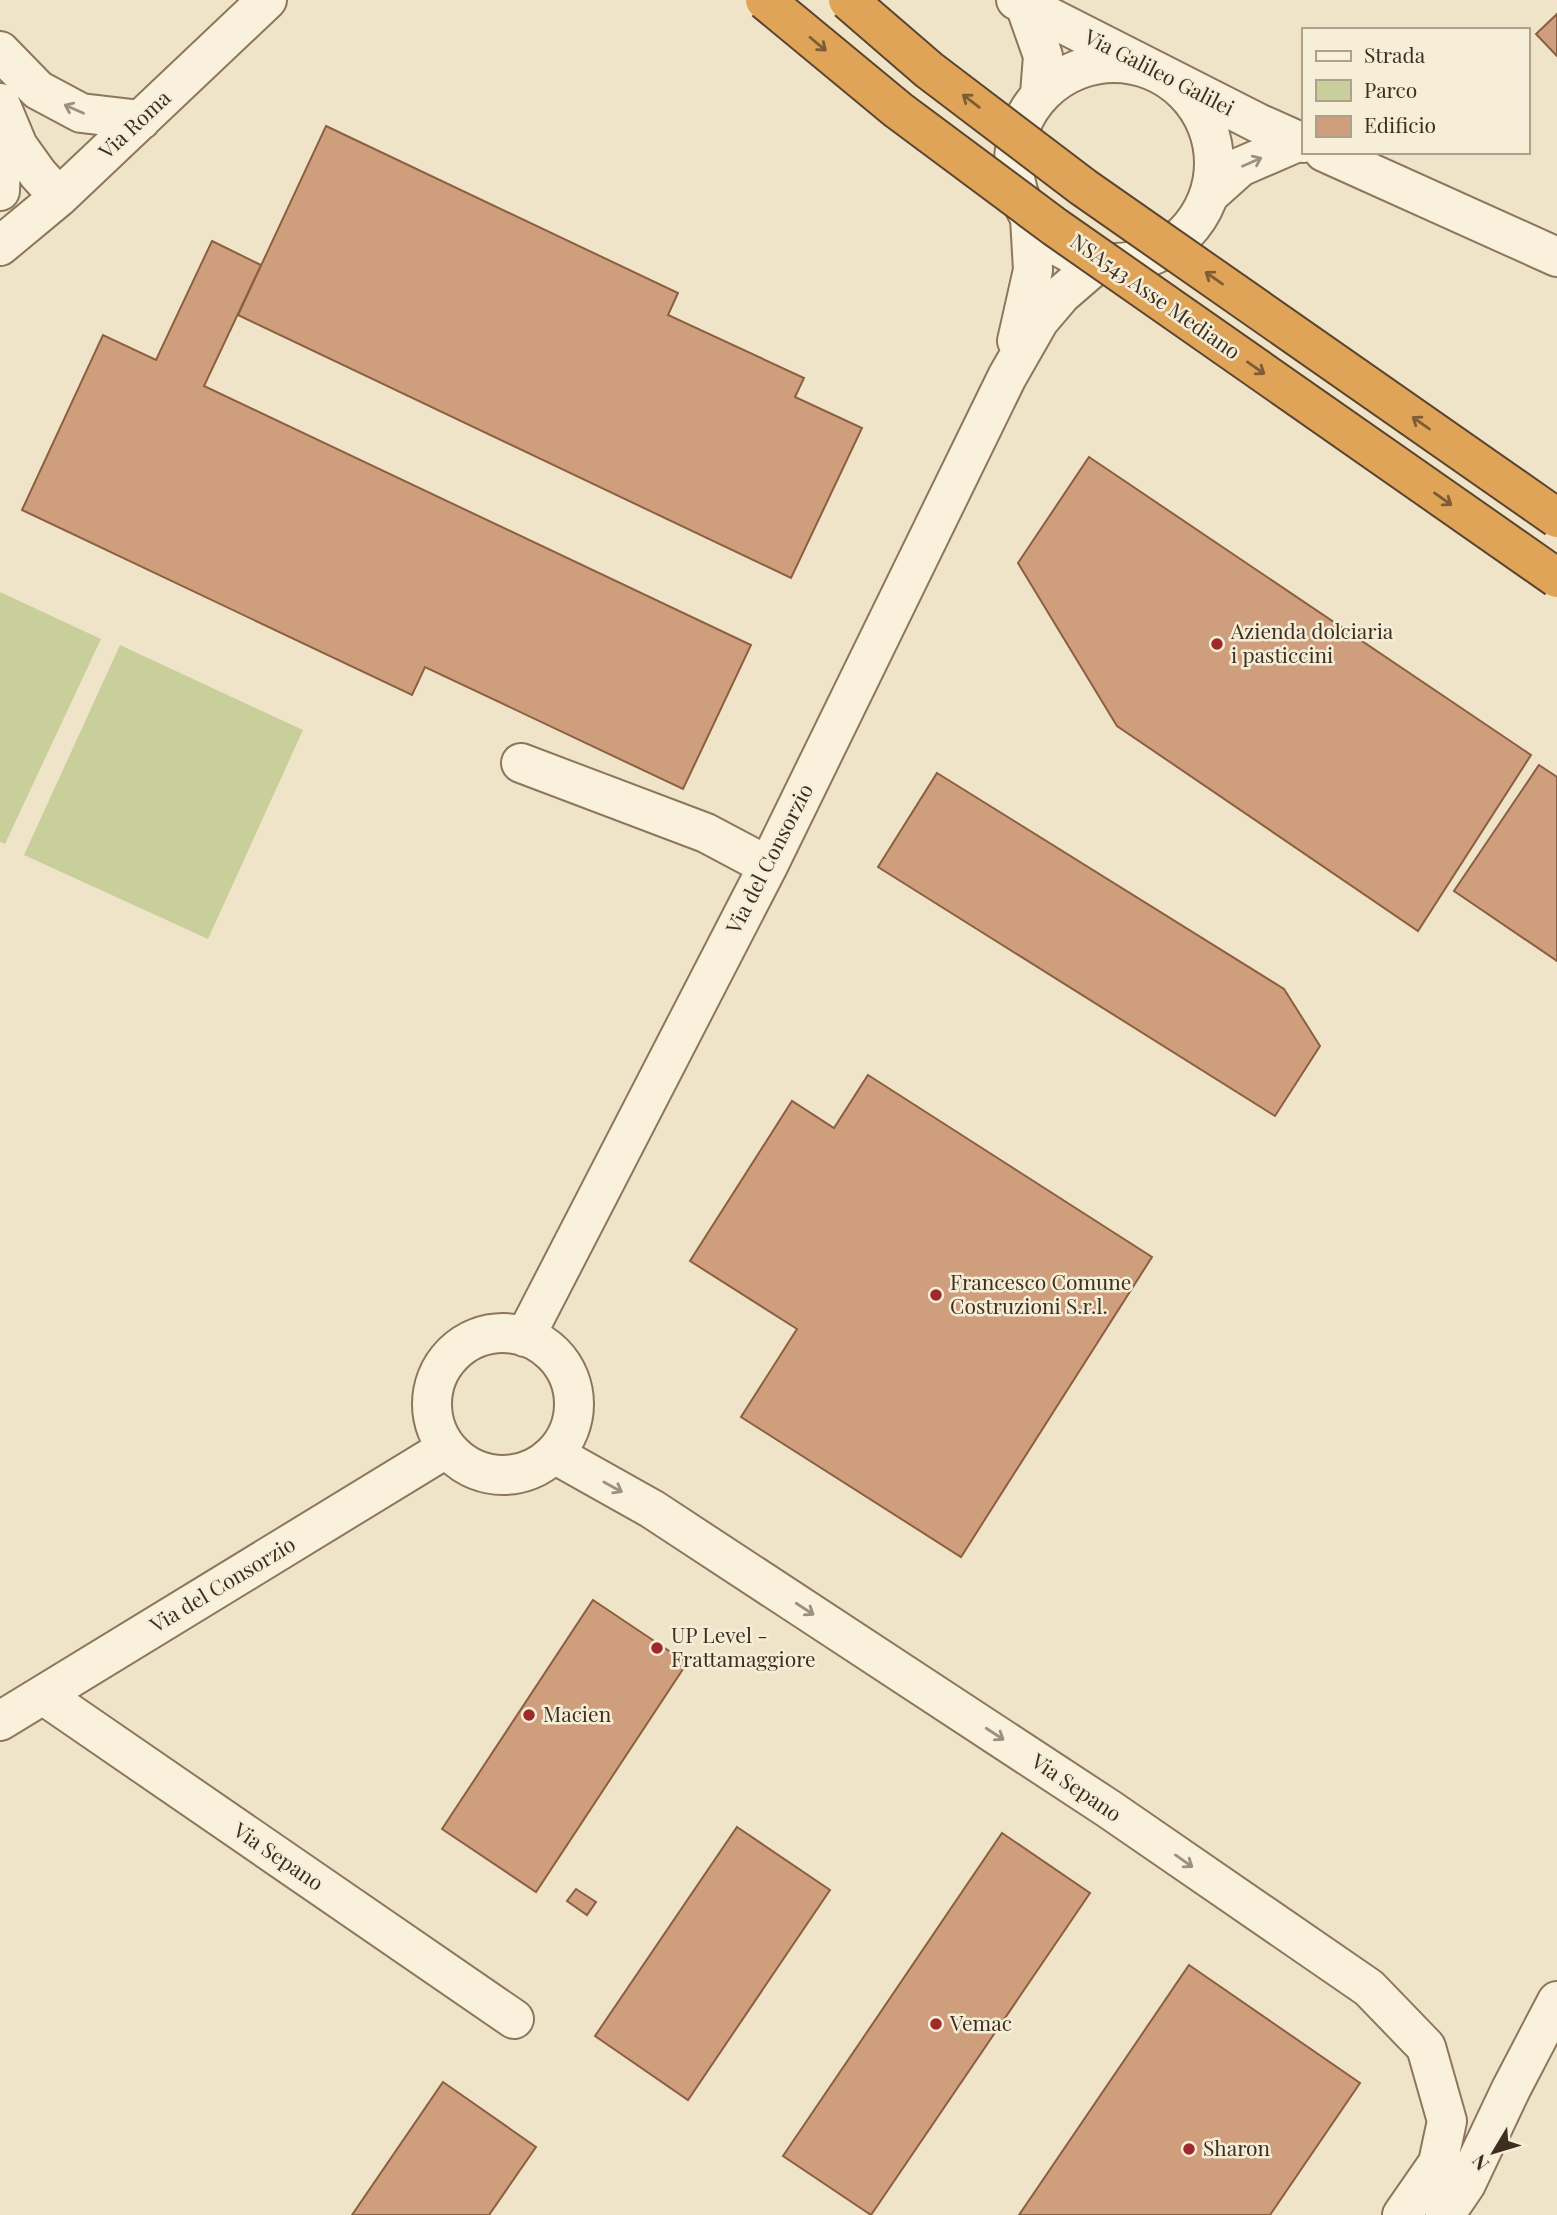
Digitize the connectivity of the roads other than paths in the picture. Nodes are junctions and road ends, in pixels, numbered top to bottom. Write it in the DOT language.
graph roads {
  1 [pos="267,0"];
  2 [pos="765,0"];
  3 [pos="848,0"];
  4 [pos="1020,2"];
  5 [pos="0,51"];
  6 [pos="1164,75"];
  7 [pos="1040,94"];
  8 [pos="0,103"];
  9 [pos="0,117"];
  10 [pos="141,120"];
  11 [pos="1302,142"];
  12 [pos="1302,147"];
  13 [pos="1329,154"];
  14 [pos="0,191"];
  15 [pos="1211,193"];
  16 [pos="59,197"];
  17 [pos="1030,218"];
  18 [pos="0,246"];
  19 [pos="1557,257"];
  20 [pos="1099,262"];
  21 [pos="1007,377"];
  22 [pos="1557,518"];
  23 [pos="1557,578"];
  24 [pos="521,763"];
  25 [pos="768,866"];
  26 [pos="525,1336"];
  27 [pos="447,1448"];
  28 [pos="554,1454"];
  29 [pos="43,1695"];
  30 [pos="0,1721"];
  31 [pos="1557,2001"];
  32 [pos="514,2019"];
  33 [pos="1402,2215"];
  34 [pos="1445,2215"];
  1 -- 10 [label="street, Via Roma"];
  2 -- 23 [label="highway, NSA543 Asse Mediano, one-way, bridge"];
  22 -- 3 [label="highway, one-way, bridge"];
  4 -- 6 [label="street, Via Galileo Galilei"];
  4 -- 7 [label="street, Via del Consorzio"];
  10 -- 5 [label="street, one-way"];
  6 -- 7 [label="street, Via del Consorzio"];
  6 -- 11 [label="street, Via Galileo Galilei"];
  6 -- 15 [label="street, Via del Consorzio"];
  7 -- 17 [label="street, Via del Consorzio"];
  8 -- 16 [label="street"];
  9 -- 14 [label="street"];
  10 -- 16 [label="street, Via Roma"];
  15 -- 12 [label="street, Via del Consorzio, one-way"];
  13 -- 19 [label="street, Via Galileo Galilei"];
  15 -- 20 [label="street, Via del Consorzio"];
  16 -- 18 [label="street, Via Roma"];
  17 -- 20 [label="street, Via del Consorzio"];
  17 -- 21 [label="street, Via del Consorzio"];
  20 -- 21 [label="street, Via del Consorzio"];
  21 -- 25 [label="street, Via del Consorzio"];
  24 -- 25 [label="street"];
  25 -- 26 [label="street, Via del Consorzio"];
  26 -- 27 [label="street"];
  26 -- 28 [label="street"];
  27 -- 28 [label="street"];
  27 -- 29 [label="street, Via del Consorzio"];
  28 -- 33 [label="street, Via Sepano, one-way"];
  29 -- 30 [label="street, Via del Consorzio"];
  29 -- 32 [label="street, Via Sepano"];
  31 -- 34 [label="street"];
}
